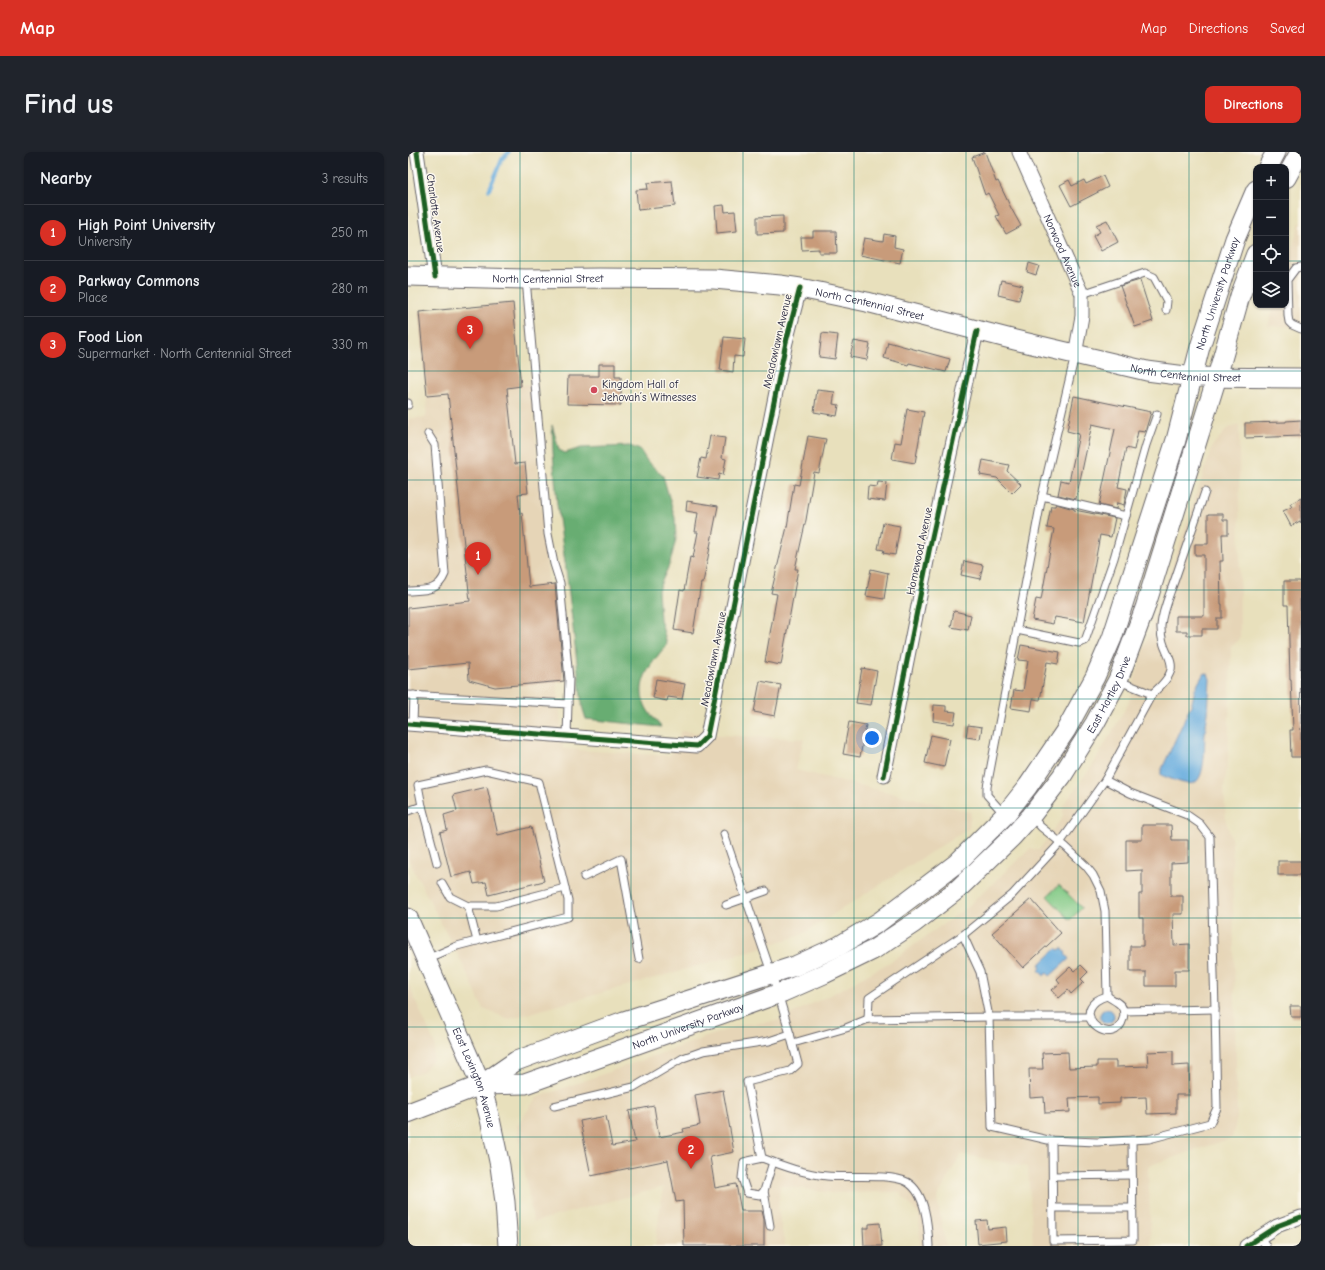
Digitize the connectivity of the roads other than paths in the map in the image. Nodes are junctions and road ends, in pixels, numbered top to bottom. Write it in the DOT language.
graph roads {
  1 [pos="417,152"];
  2 [pos="1019,152"];
  3 [pos="1276,152"];
  4 [pos="1300,152"];
  5 [pos="1270,164"];
  6 [pos="1289,172"];
  7 [pos="1253,197"];
  8 [pos="1253,262"];
  9 [pos="1301,267"];
  10 [pos="408,276"];
  11 [pos="435,277"];
  12 [pos="526,279"];
  13 [pos="800,288"];
  14 [pos="1082,294"];
  15 [pos="1166,310"];
  16 [pos="1301,329"];
  17 [pos="977,331"];
  18 [pos="1075,355"];
  19 [pos="1193,377"];
  20 [pos="1217,377"];
  21 [pos="1301,378"];
  22 [pos="1156,414"];
  23 [pos="428,434"];
  24 [pos="1205,492"];
  25 [pos="1042,496"];
  26 [pos="1126,516"];
  27 [pos="408,591"];
  28 [pos="1017,630"];
  29 [pos="1100,667"];
  30 [pos="1118,680"];
  31 [pos="1152,694"];
  32 [pos="411,695"];
  33 [pos="568,704"];
  34 [pos="411,724"];
  35 [pos="567,736"];
  36 [pos="884,776"];
  37 [pos="1105,780"];
  38 [pos="422,806"];
  39 [pos="408,811"];
  40 [pos="1005,815"];
  41 [pos="1031,816"];
  42 [pos="724,834"];
  43 [pos="1060,843"];
  44 [pos="437,863"];
  45 [pos="584,877"];
  46 [pos="966,881"];
  47 [pos="442,883"];
  48 [pos="565,888"];
  49 [pos="766,891"];
  50 [pos="746,898"];
  51 [pos="726,905"];
  52 [pos="468,906"];
  53 [pos="408,918"];
  54 [pos="879,922"];
  55 [pos="963,935"];
  56 [pos="477,941"];
  57 [pos="887,941"];
  58 [pos="639,959"];
  59 [pos="426,960"];
  60 [pos="771,974"];
  61 [pos="778,993"];
  62 [pos="1107,996"];
  63 [pos="1215,1009"];
  64 [pos="1124,1011"];
  65 [pos="989,1017"];
  66 [pos="1090,1017"];
  67 [pos="868,1019"];
  68 [pos="790,1034"];
  69 [pos="793,1043"];
  70 [pos="481,1085"];
  71 [pos="554,1106"];
  72 [pos="408,1113"];
  73 [pos="1052,1140"];
  74 [pos="1132,1140"];
  75 [pos="762,1158"];
  76 [pos="773,1162"];
  77 [pos="1132,1175"];
  78 [pos="1053,1176"];
  79 [pos="764,1190"];
  80 [pos="1053,1208"];
  81 [pos="1132,1208"];
  82 [pos="1301,1217"];
  83 [pos="770,1226"];
  84 [pos="1263,1241"];
  85 [pos="508,1246"];
  86 [pos="929,1246"];
  87 [pos="1246,1246"];
  1 -- 11 [label="street, Charlotte Avenue"];
  2 -- 14 [label="street, Norwood Avenue"];
  3 -- 5 [label="main road"];
  4 -- 6 [label="main road"];
  7 -- 19 [label="main road, North University Parkway"];
  8 -- 20 [label="main road, North University Parkway"];
  9 -- 16 [label="lane"];
  10 -- 11 [label="main road, North Centennial Street"];
  11 -- 12 [label="main road, North Centennial Street"];
  12 -- 13 [label="main road, North Centennial Street"];
  12 -- 33 [label="lane"];
  13 -- 17 [label="main road, North Centennial Street"];
  13 -- 35 [label="street, Meadowlawn Avenue"];
  14 -- 15 [label="lane"];
  14 -- 18 [label="street, Norwood Avenue"];
  17 -- 18 [label="main road, North Centennial Street"];
  17 -- 36 [label="street, Homewood Avenue"];
  18 -- 19 [label="main road, North Centennial Street"];
  18 -- 25 [label="lane"];
  19 -- 20 [label="main road, North Centennial Street"];
  19 -- 29 [label="main road, East Hartley Drive"];
  20 -- 21 [label="main road, North Centennial Street"];
  20 -- 30 [label="main road, East Hartley Drive"];
  22 -- 26 [label="lane"];
  23 -- 27 [label="lane"];
  24 -- 31 [label="lane"];
  25 -- 26 [label="lane"];
  25 -- 28 [label="lane"];
  26 -- 28 [label="lane"];
  28 -- 40 [label="lane"];
  29 -- 40 [label="main road, East Hartley Drive"];
  29 -- 41 [label="main road"];
  30 -- 31 [label="lane"];
  30 -- 41 [label="main road, East Hartley Drive"];
  31 -- 37 [label="lane"];
  32 -- 33 [label="lane"];
  32 -- 34 [label="lane"];
  33 -- 35 [label="lane"];
  34 -- 35 [label="street, Meadowlawn Avenue"];
  37 -- 43 [label="lane"];
  37 -- 63 [label="lane"];
  38 -- 39 [label="lane"];
  38 -- 44 [label="lane"];
  38 -- 48 [label="lane"];
  40 -- 46 [label="main road"];
  40 -- 54 [label="main road, East Hartley Drive"];
  41 -- 43 [label="lane"];
  41 -- 46 [label="main road, East Hartley Drive"];
  42 -- 50 [label="lane"];
  43 -- 55 [label="lane"];
  43 -- 62 [label="lane"];
  45 -- 58 [label="lane"];
  46 -- 57 [label="main road, East Hartley Drive"];
  47 -- 52 [label="lane"];
  48 -- 52 [label="lane"];
  48 -- 56 [label="lane"];
  49 -- 50 [label="lane"];
  50 -- 51 [label="lane"];
  50 -- 60 [label="lane"];
  52 -- 56 [label="lane"];
  53 -- 59 [label="main road, East Lexington Avenue"];
  54 -- 60 [label="main road, North University Parkway"];
  55 -- 65 [label="lane"];
  55 -- 67 [label="lane"];
  56 -- 59 [label="lane"];
  57 -- 61 [label="main road, North University Parkway"];
  59 -- 70 [label="main road, East Lexington Avenue"];
  60 -- 61 [label="lane"];
  60 -- 70 [label="main road, North University Parkway"];
  61 -- 68 [label="lane"];
  61 -- 70 [label="main road, North University Parkway"];
  62 -- 64 [label="lane"];
  62 -- 66 [label="lane"];
  63 -- 64 [label="lane"];
  63 -- 74 [label="lane"];
  64 -- 66 [label="lane"];
  65 -- 66 [label="lane"];
  65 -- 67 [label="lane"];
  65 -- 73 [label="lane"];
  67 -- 69 [label="lane"];
  68 -- 69 [label="lane"];
  68 -- 71 [label="lane"];
  69 -- 75 [label="lane"];
  70 -- 72 [label="main road, North University Parkway"];
  70 -- 85 [label="main road, East Lexington Avenue"];
  73 -- 74 [label="lane"];
  73 -- 78 [label="lane"];
  74 -- 77 [label="lane"];
  75 -- 76 [label="lane"];
  75 -- 79 [label="lane"];
  76 -- 79 [label="lane"];
  76 -- 86 [label="lane"];
  77 -- 78 [label="lane"];
  77 -- 81 [label="lane"];
  78 -- 80 [label="lane"];
  79 -- 83 [label="lane"];
  80 -- 81 [label="lane"];
  80 -- 81 [label="lane"];
  82 -- 84 [label="street"];
  84 -- 87 [label="street"];
}
